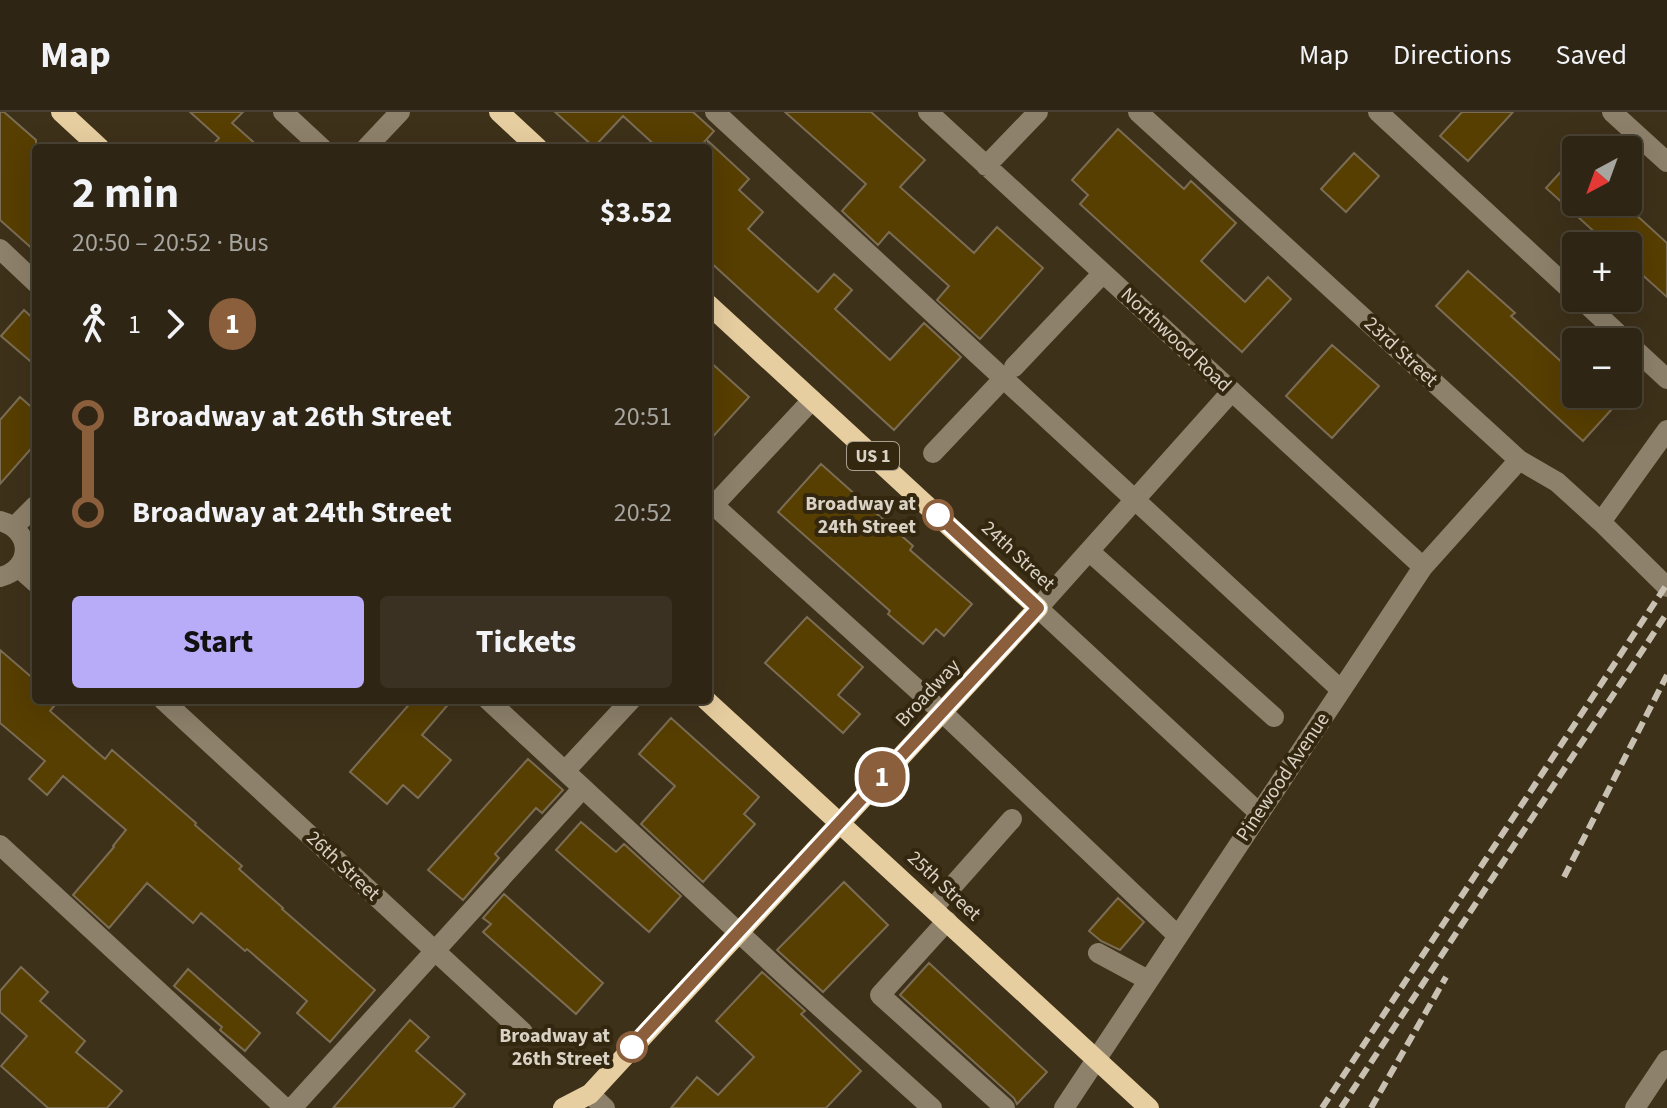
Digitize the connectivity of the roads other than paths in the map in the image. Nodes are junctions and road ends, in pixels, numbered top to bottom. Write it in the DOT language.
graph roads {
  1 [pos="61,112"];
  2 [pos="283,112"];
  3 [pos="400,112"];
  4 [pos="499,112"];
  5 [pos="715,112"];
  6 [pos="928,112"];
  7 [pos="1038,112"];
  8 [pos="1138,112"];
  9 [pos="1378,112"];
  10 [pos="1612,112"];
  11 [pos="96,144"];
  12 [pos="318,144"];
  13 [pos="370,144"];
  14 [pos="534,144"];
  15 [pos="1667,162"];
  16 [pos="986,166"];
  17 [pos="0,249"];
  18 [pos="1103,273"];
  19 [pos="32,279"];
  20 [pos="1562,281"];
  21 [pos="712,308"];
  22 [pos="1595,312"];
  23 [pos="1613,328"];
  24 [pos="1642,355"];
  25 [pos="1009,373"];
  26 [pos="1667,379"];
  27 [pos="1232,391"];
  28 [pos="812,400"];
  29 [pos="1667,430"];
  30 [pos="933,453"];
  31 [pos="1519,460"];
  32 [pos="1134,500"];
  33 [pos="712,507"];
  34 [pos="32,508"];
  35 [pos="1601,522"];
  36 [pos="7,524"];
  37 [pos="1089,551"];
  38 [pos="1423,567"];
  39 [pos="9,572"];
  40 [pos="32,581"];
  41 [pos="1667,587"];
  42 [pos="1038,608"];
  43 [pos="1341,690"];
  44 [pos="167,704"];
  45 [pos="492,704"];
  46 [pos="627,704"];
  47 [pos="710,704"];
  48 [pos="942,712"];
  49 [pos="1274,717"];
  50 [pos="565,771"];
  51 [pos="583,788"];
  52 [pos="1259,813"];
  53 [pos="1012,819"];
  54 [pos="840,822"];
  55 [pos="0,845"];
  56 [pos="940,914"];
  57 [pos="739,932"];
  58 [pos="1178,936"];
  59 [pos="436,952"];
  60 [pos="1098,953"];
  61 [pos="1148,980"];
  62 [pos="523,1032"];
  63 [pos="1096,1060"];
  64 [pos="1667,1060"];
  65 [pos="587,1101"];
  66 [pos="285,1108"];
  67 [pos="292,1108"];
  68 [pos="563,1108"];
  69 [pos="605,1108"];
  70 [pos="932,1108"];
  71 [pos="1005,1108"];
  72 [pos="1064,1108"];
  73 [pos="1149,1108"];
  74 [pos="1635,1108"];
  1 -- 11 [label="main road"];
  2 -- 12 [label="street"];
  3 -- 13 [label="street"];
  4 -- 14 [label="main road"];
  5 -- 25 [label="street"];
  6 -- 16 [label="street, Northwood Road"];
  7 -- 16 [label="street"];
  8 -- 31 [label="street, 23rd Street"];
  9 -- 20 [label="street"];
  10 -- 15 [label="street"];
  16 -- 18 [label="street, Northwood Road"];
  17 -- 19 [label="street"];
  18 -- 25 [label="street"];
  18 -- 27 [label="street, Northwood Road"];
  21 -- 28 [label="main road, 24th Street / US 1"];
  22 -- 23 [label="street"];
  24 -- 26 [label="street"];
  25 -- 30 [label="street"];
  25 -- 32 [label="street"];
  27 -- 32 [label="street, Broadway"];
  27 -- 38 [label="street, Northwood Road"];
  28 -- 33 [label="street"];
  28 -- 42 [label="main road, 24th Street / US 1"];
  29 -- 35 [label="street"];
  31 -- 35 [label="street, 23rd Street"];
  31 -- 38 [label="street, Pinewood Avenue"];
  32 -- 37 [label="street, Broadway"];
  32 -- 43 [label="street"];
  33 -- 48 [label="street"];
  34 -- 36 [label="street"];
  35 -- 41 [label="street, 23rd Street"];
  36 -- 39 [label="street"];
  37 -- 42 [label="street, Broadway"];
  37 -- 49 [label="street"];
  38 -- 43 [label="street, Pinewood Avenue"];
  39 -- 40 [label="street"];
  42 -- 48 [label="main road, Broadway"];
  42 -- 52 [label="street, 24th Street"];
  43 -- 52 [label="street, Pinewood Avenue"];
  44 -- 59 [label="street, 26th Street"];
  45 -- 50 [label="street"];
  46 -- 50 [label="street"];
  47 -- 54 [label="main road, 25th Street"];
  48 -- 54 [label="main road, Broadway"];
  48 -- 58 [label="street"];
  50 -- 51 [label="street"];
  51 -- 57 [label="street"];
  51 -- 59 [label="street"];
  52 -- 58 [label="street, Pinewood Avenue"];
  53 -- 56 [label="street"];
  54 -- 56 [label="main road, 25th Street"];
  54 -- 57 [label="main road, Broadway"];
  55 -- 66 [label="street"];
  56 -- 63 [label="main road, 25th Street"];
  56 -- 71 [label="street"];
  57 -- 65 [label="main road, Broadway"];
  57 -- 70 [label="street"];
  58 -- 61 [label="street, Pinewood Avenue"];
  59 -- 62 [label="street, 26th Street"];
  59 -- 67 [label="street"];
  60 -- 61 [label="street"];
  61 -- 63 [label="street, Pinewood Avenue"];
  63 -- 72 [label="street, Pinewood Avenue"];
  63 -- 73 [label="main road, 25th Street"];
  64 -- 74 [label="street"];
  65 -- 68 [label="main road, Broadway"];
  65 -- 69 [label="street"];
}
